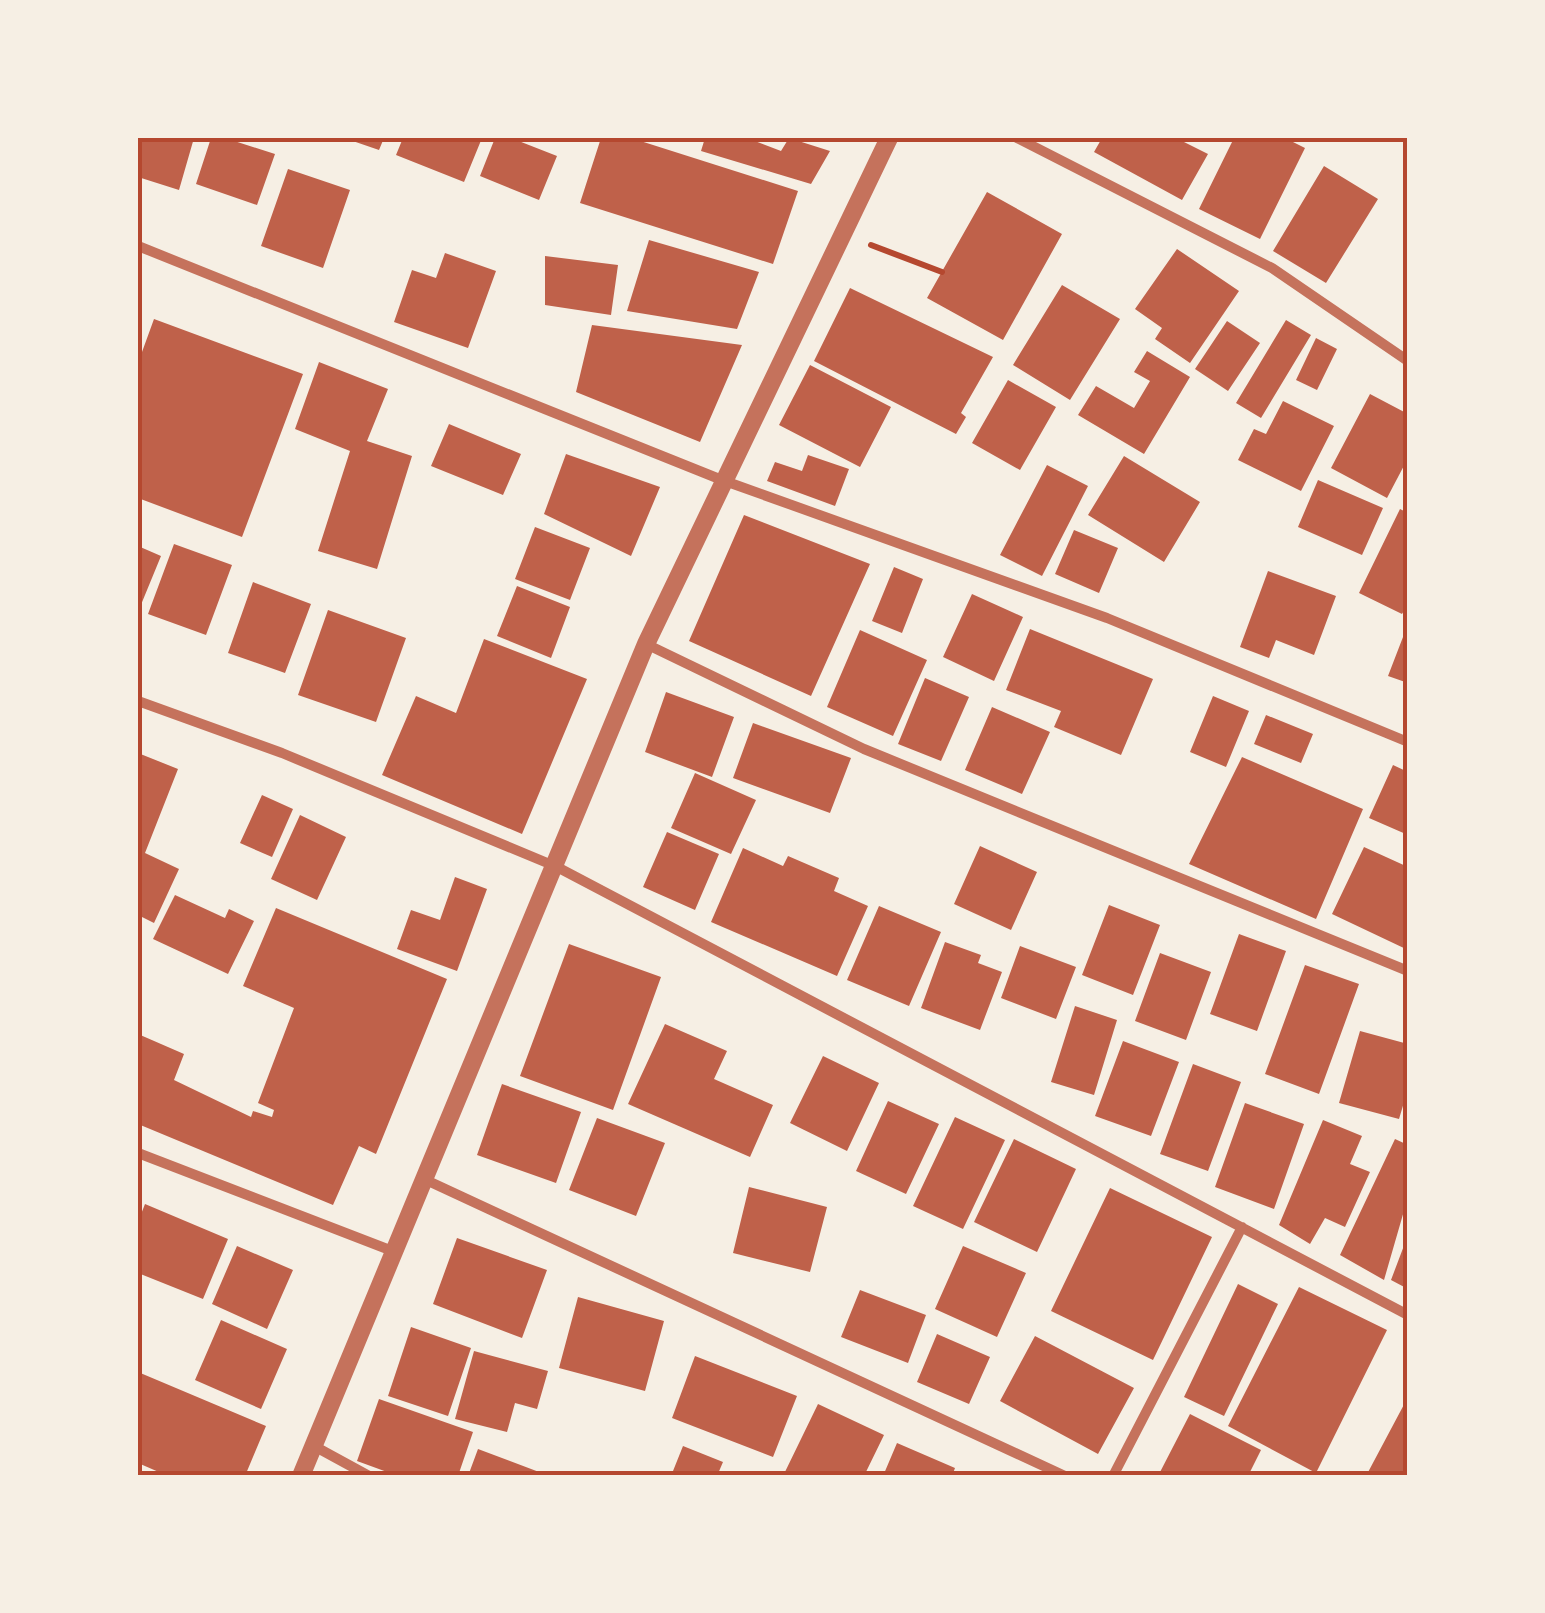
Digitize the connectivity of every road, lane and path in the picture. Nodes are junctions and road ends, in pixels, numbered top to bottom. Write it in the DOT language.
graph roads {
  1 [pos="889,138"];
  2 [pos="1017,138"];
  3 [pos="844,231"];
  4 [pos="138,246"];
  5 [pos="942,272"];
  6 [pos="1408,361"];
  7 [pos="722,480"];
  8 [pos="646,644"];
  9 [pos="138,701"];
  10 [pos="1408,742"];
  11 [pos="557,867"];
  12 [pos="1408,971"];
  13 [pos="138,1153"];
  14 [pos="426,1180"];
  15 [pos="1242,1226"];
  16 [pos="395,1252"];
  17 [pos="1408,1315"];
  18 [pos="314,1446"];
  19 [pos="301,1476"];
  20 [pos="369,1476"];
  21 [pos="1065,1476"];
  22 [pos="1113,1476"];
  1 -- 3 [label="street"];
  2 -- 6 [label="street"];
  3 -- 5 [label="path"];
  3 -- 7 [label="street"];
  4 -- 7 [label="street"];
  7 -- 8 [label="street"];
  7 -- 10 [label="street"];
  8 -- 11 [label="street"];
  8 -- 12 [label="street"];
  9 -- 11 [label="street"];
  11 -- 14 [label="street"];
  11 -- 15 [label="street"];
  13 -- 16 [label="street"];
  14 -- 16 [label="street"];
  14 -- 21 [label="street"];
  15 -- 17 [label="street"];
  15 -- 22 [label="street"];
  16 -- 18 [label="street"];
  18 -- 19 [label="street"];
  18 -- 20 [label="street"];
}
